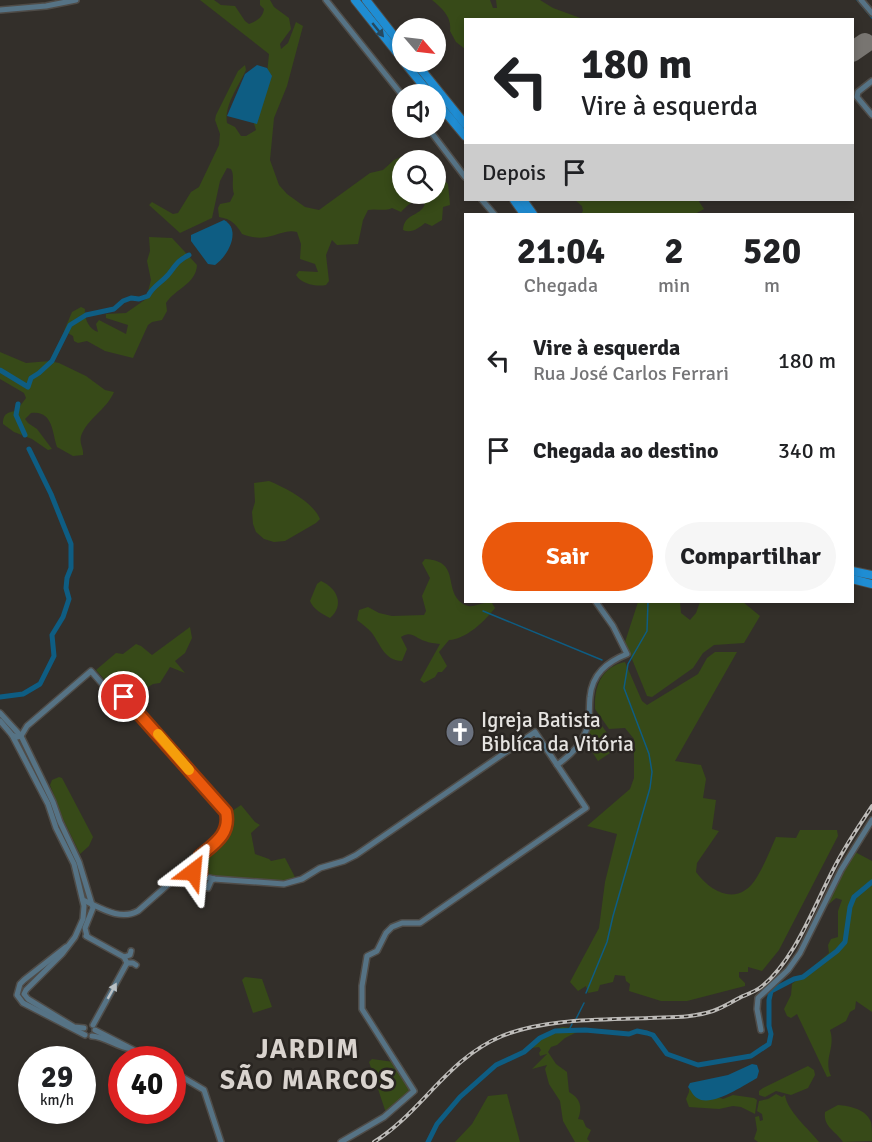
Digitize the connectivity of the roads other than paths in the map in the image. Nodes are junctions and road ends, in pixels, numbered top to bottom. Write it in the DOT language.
graph roads {
  1 [pos="76,0"];
  2 [pos="326,0"];
  3 [pos="355,0"];
  4 [pos="366,0"];
  5 [pos="861,0"];
  6 [pos="0,10"];
  7 [pos="872,13"];
  8 [pos="392,33"];
  9 [pos="392,46"];
  10 [pos="413,72"];
  11 [pos="423,72"];
  12 [pos="872,81"];
  13 [pos="393,84"];
  14 [pos="422,84"];
  15 [pos="446,113"];
  16 [pos="872,115"];
  17 [pos="464,123"];
  18 [pos="464,135"];
  19 [pos="436,138"];
  20 [pos="464,176"];
  21 [pos="483,201"];
  22 [pos="493,213"];
  23 [pos="854,571"];
  24 [pos="872,575"];
  25 [pos="854,580"];
  26 [pos="872,584"];
  27 [pos="597,603"];
  28 [pos="0,713"];
  29 [pos="0,720"];
  30 [pos="27,726"];
  31 [pos="15,729"];
  32 [pos="12,735"];
  33 [pos="21,736"];
  34 [pos="557,765"];
  35 [pos="872,820"];
  36 [pos="200,856"];
  37 [pos="193,863"];
  38 [pos="202,867"];
  39 [pos="184,871"];
  40 [pos="195,873"];
  41 [pos="205,876"];
  42 [pos="214,879"];
  43 [pos="208,888"];
  44 [pos="83,900"];
  45 [pos="92,904"];
  46 [pos="78,932"];
  47 [pos="87,936"];
  48 [pos="66,947"];
  49 [pos="131,951"];
  50 [pos="126,960"];
  51 [pos="136,965"];
  52 [pos="94,1027"];
  53 [pos="84,1028"];
  54 [pos="761,1030"];
  55 [pos="85,1035"];
  56 [pos="92,1036"];
  57 [pos="118,1046"];
  58 [pos="128,1046"];
  59 [pos="186,1079"];
  60 [pos="200,1079"];
  61 [pos="194,1084"];
  62 [pos="221,1142"];
  63 [pos="341,1142"];
  1 -- 6 [label="street"];
  2 -- 13 [label="street"];
  3 -- 9 [label="highway, one-way"];
  4 -- 8 [label="highway"];
  5 -- 7 [label="street"];
  10 -- 14 [label="highway"];
  11 -- 17 [label="highway"];
  12 -- 16 [label="street"];
  15 -- 18 [label="highway"];
  19 -- 20 [label="street"];
  21 -- 22 [label="street"];
  23 -- 24 [label="highway"];
  25 -- 26 [label="highway"];
  27 -- 34 [label="street"];
  28 -- 31 [label="street"];
  29 -- 32 [label="street"];
  30 -- 31 [label="street"];
  30 -- 33 [label="street"];
  30 -- 36 [label="street"];
  31 -- 33 [label="street"];
  32 -- 33 [label="street"];
  32 -- 44 [label="street"];
  33 -- 45 [label="street"];
  34 -- 42 [label="street"];
  34 -- 63 [label="street"];
  35 -- 54 [label="street"];
  36 -- 37 [label="street"];
  36 -- 38 [label="street"];
  37 -- 38 [label="street"];
  37 -- 39 [label="street"];
  37 -- 40 [label="street"];
  38 -- 40 [label="street"];
  38 -- 41 [label="street"];
  39 -- 40 [label="street"];
  39 -- 45 [label="street"];
  40 -- 41 [label="street"];
  41 -- 42 [label="street"];
  42 -- 43 [label="street"];
  44 -- 45 [label="street"];
  44 -- 46 [label="street"];
  45 -- 47 [label="street"];
  46 -- 47 [label="street"];
  46 -- 48 [label="street"];
  47 -- 50 [label="street"];
  48 -- 53 [label="street"];
  48 -- 55 [label="street"];
  49 -- 50 [label="street"];
  50 -- 51 [label="street"];
  52 -- 50 [label="street, one-way"];
  52 -- 53 [label="street"];
  52 -- 56 [label="street"];
  52 -- 58 [label="street"];
  53 -- 55 [label="street"];
  55 -- 56 [label="street"];
  56 -- 57 [label="street"];
  59 -- 61 [label="street"];
  60 -- 61 [label="street"];
  61 -- 62 [label="street"];
}
